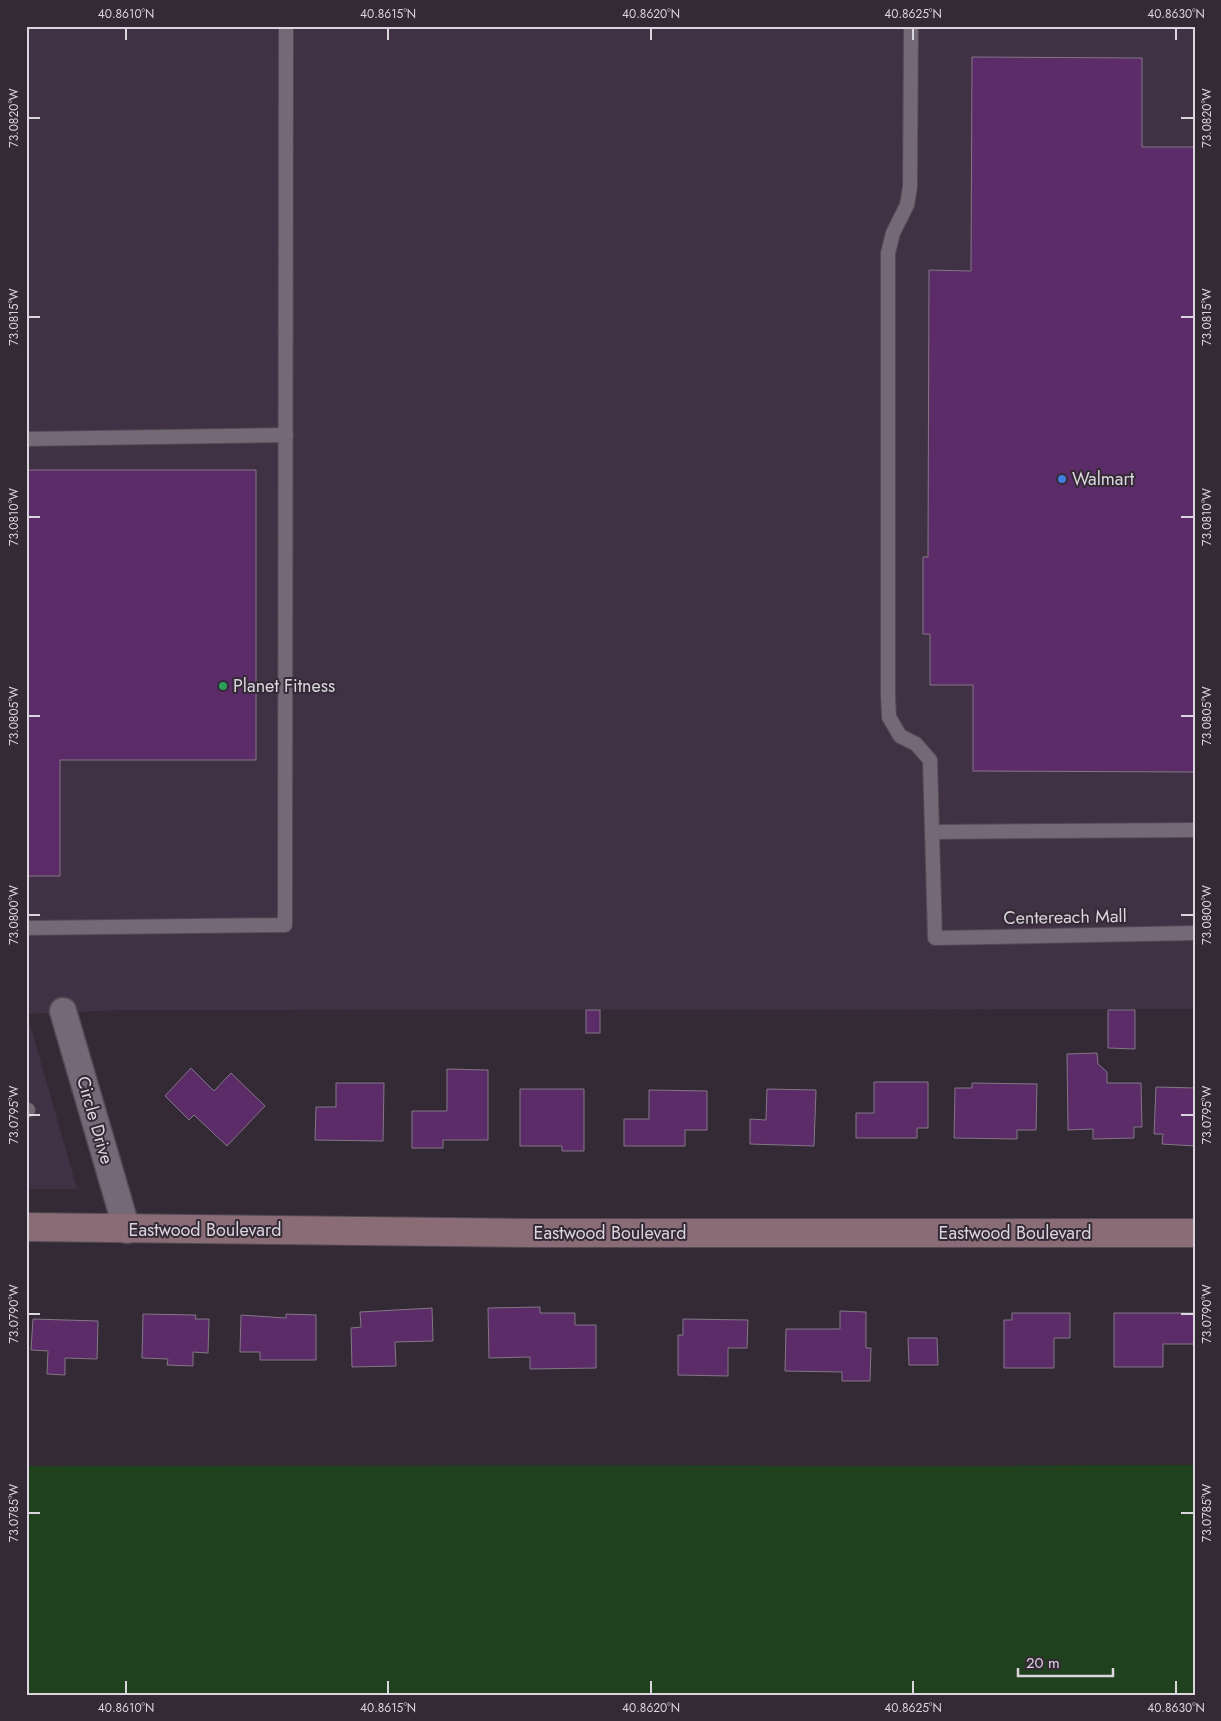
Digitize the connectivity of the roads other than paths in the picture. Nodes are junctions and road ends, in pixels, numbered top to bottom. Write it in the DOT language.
graph roads {
  1 [pos="286,26"];
  2 [pos="911,26"];
  3 [pos="286,435"];
  4 [pos="26,439"];
  5 [pos="1195,830"];
  6 [pos="932,832"];
  7 [pos="26,928"];
  8 [pos="1195,933"];
  9 [pos="63,1010"];
  10 [pos="26,1227"];
  11 [pos="127,1230"];
  12 [pos="1195,1232"];
  1 -- 3 [label="lane"];
  2 -- 6 [label="lane"];
  3 -- 4 [label="lane"];
  3 -- 7 [label="lane"];
  5 -- 6 [label="lane"];
  6 -- 8 [label="lane, Centereach Mall"];
  9 -- 11 [label="street, Circle Drive"];
  10 -- 11 [label="street, Eastwood Boulevard"];
  11 -- 12 [label="street, Eastwood Boulevard"];
}
